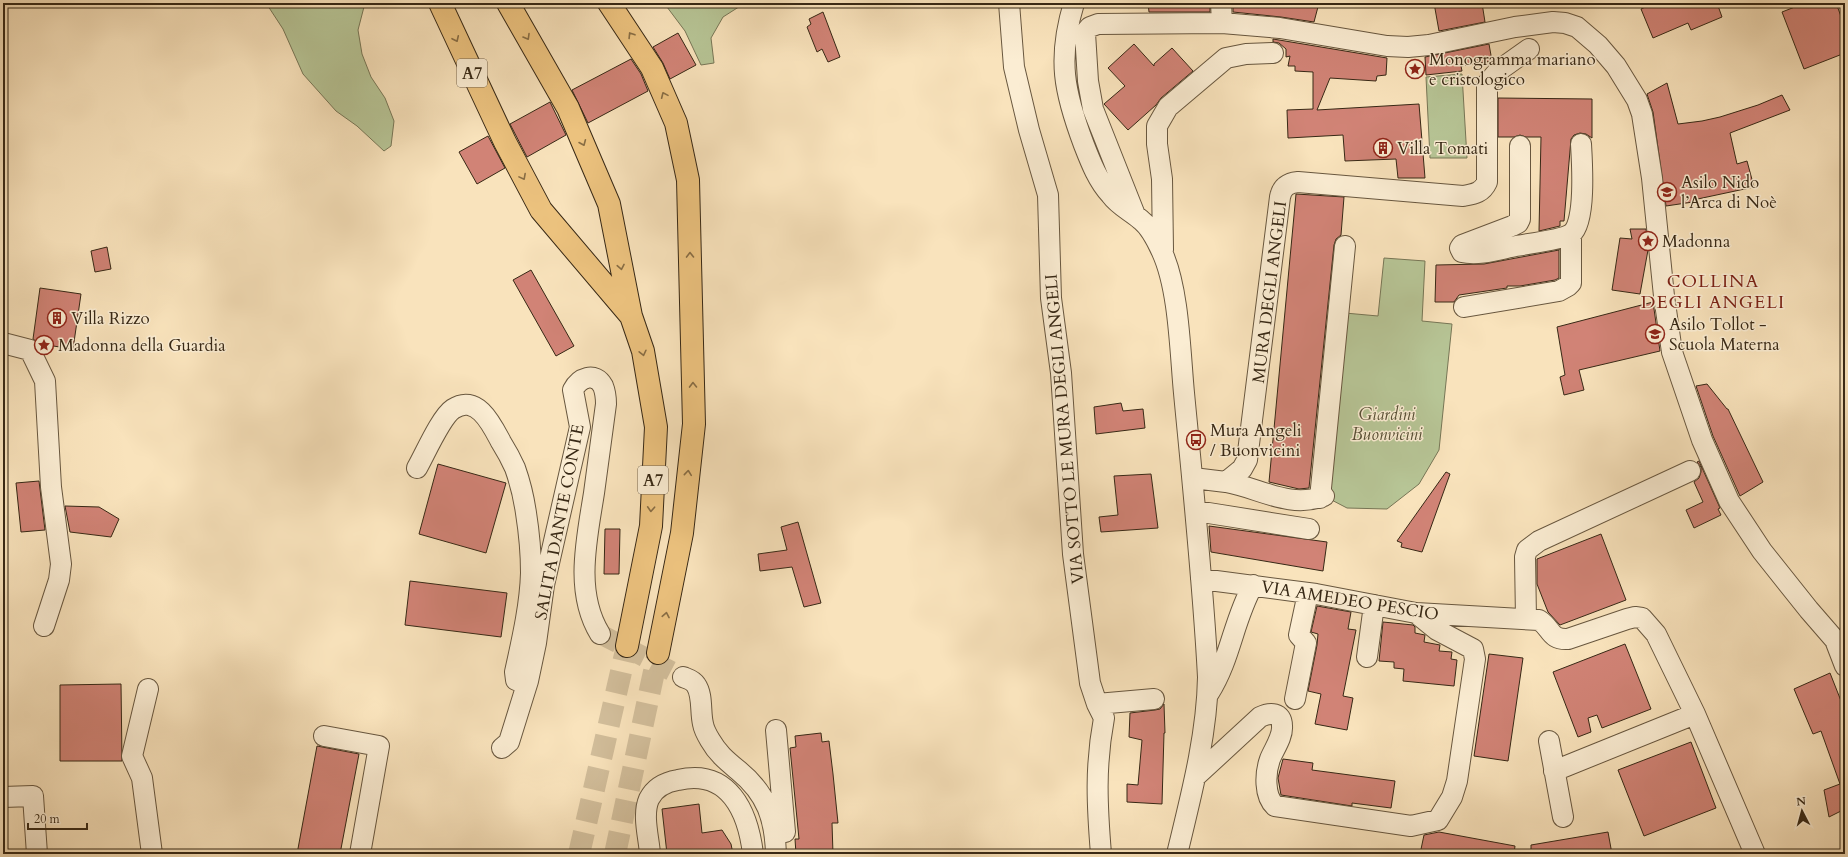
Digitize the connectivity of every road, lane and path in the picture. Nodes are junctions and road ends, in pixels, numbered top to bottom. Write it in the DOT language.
graph roads {
  1 [pos="440,3"];
  2 [pos="508,3"];
  3 [pos="609,3"];
  4 [pos="1009,3"];
  5 [pos="1074,3"];
  6 [pos="1221,3"];
  7 [pos="1222,23"];
  8 [pos="1528,49"];
  9 [pos="1273,53"];
  10 [pos="1582,144"];
  11 [pos="1487,145"];
  12 [pos="1135,215"];
  13 [pos="1571,234"];
  14 [pos="1345,246"];
  15 [pos="1163,254"];
  16 [pos="1464,307"];
  17 [pos="631,316"];
  18 [pos="3,343"];
  19 [pos="417,468"];
  20 [pos="1690,471"];
  21 [pos="1193,478"];
  22 [pos="1226,482"];
  23 [pos="1196,511"];
  24 [pos="1308,529"];
  25 [pos="1201,579"];
  26 [pos="1253,585"];
  27 [pos="1308,593"];
  28 [pos="1374,605"];
  29 [pos="1416,613"];
  30 [pos="1526,619"];
  31 [pos="44,626"];
  32 [pos="600,634"];
  33 [pos="627,646"];
  34 [pos="658,653"];
  35 [pos="1367,657"];
  36 [pos="1845,666"];
  37 [pos="683,677"];
  38 [pos="528,681"];
  39 [pos="155,685"];
  40 [pos="1208,695"];
  41 [pos="1154,699"];
  42 [pos="1295,699"];
  43 [pos="1097,704"];
  44 [pos="1695,714"];
  45 [pos="776,730"];
  46 [pos="324,736"];
  47 [pos="1548,741"];
  48 [pos="502,748"];
  49 [pos="1554,771"];
  50 [pos="1196,777"];
  51 [pos="3,797"];
  52 [pos="1563,816"];
  53 [pos="37,854"];
  54 [pos="152,854"];
  55 [pos="360,854"];
  56 [pos="650,854"];
  57 [pos="753,854"];
  58 [pos="776,854"];
  59 [pos="788,854"];
  60 [pos="1101,854"];
  61 [pos="1177,854"];
  62 [pos="1755,854"];
  1 -- 17 [label="highway, A7, one-way"];
  2 -- 17 [label="highway, A7, one-way"];
  34 -- 3 [label="highway, A7, one-way"];
  4 -- 43 [label="street, VIA SOTTO LE MURA DEGLI ANGELI"];
  5 -- 12 [label="street"];
  6 -- 7 [label="street"];
  7 -- 12 [label="street"];
  7 -- 36 [label="street"];
  8 -- 11 [label="street, MURA DEGLI ANGELI"];
  9 -- 15 [label="street"];
  10 -- 13 [label="street"];
  11 -- 13 [label="street"];
  11 -- 22 [label="street, MURA DEGLI ANGELI"];
  12 -- 15 [label="street"];
  13 -- 16 [label="street"];
  14 -- 22 [label="street"];
  15 -- 21 [label="street"];
  17 -- 33 [label="highway, A7, one-way"];
  18 -- 31 [label="street"];
  19 -- 38 [label="street, SALITA DANTE CONTE"];
  20 -- 30 [label="street"];
  21 -- 22 [label="street"];
  21 -- 23 [label="street"];
  23 -- 24 [label="street"];
  23 -- 25 [label="street"];
  25 -- 26 [label="street, VIA AMEDEO PESCIO"];
  25 -- 40 [label="street"];
  26 -- 27 [label="street, VIA AMEDEO PESCIO"];
  26 -- 40 [label="street"];
  27 -- 28 [label="street, VIA AMEDEO PESCIO"];
  27 -- 42 [label="street"];
  28 -- 29 [label="street, VIA AMEDEO PESCIO"];
  28 -- 35 [label="street"];
  29 -- 30 [label="street, VIA AMEDEO PESCIO"];
  29 -- 50 [label="street"];
  30 -- 44 [label="street, VIA AMEDEO PESCIO"];
  32 -- 38 [label="street, SALITA DANTE CONTE"];
  37 -- 58 [label="street"];
  38 -- 48 [label="street, SALITA DANTE CONTE"];
  39 -- 54 [label="street"];
  40 -- 50 [label="street"];
  41 -- 43 [label="street"];
  43 -- 60 [label="street, VIA SOTTO LE MURA DEGLI ANGELI"];
  44 -- 49 [label="street"];
  44 -- 62 [label="street, VIA AMEDEO PESCIO"];
  45 -- 59 [label="street"];
  46 -- 55 [label="street"];
  47 -- 49 [label="street"];
  49 -- 52 [label="street"];
  50 -- 61 [label="street"];
  51 -- 53 [label="street"];
  56 -- 57 [label="street"];
}
